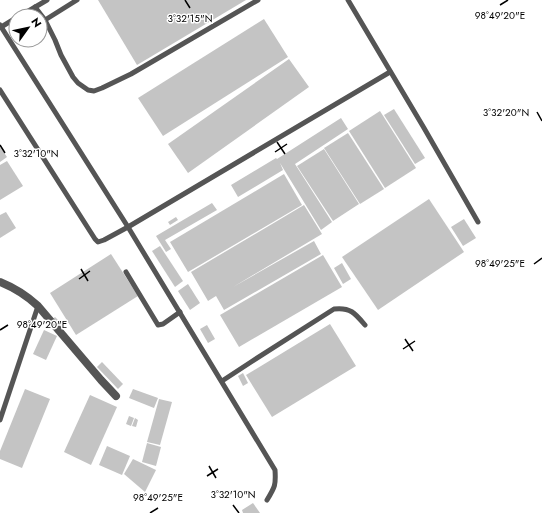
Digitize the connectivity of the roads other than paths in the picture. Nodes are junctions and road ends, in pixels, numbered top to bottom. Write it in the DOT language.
graph roads {
  1 [pos="47,0"];
  2 [pos="77,0"];
  3 [pos="258,0"];
  4 [pos="348,0"];
  5 [pos="35,7"];
  6 [pos="48,18"];
  7 [pos="0,26"];
  8 [pos="48,26"];
  9 [pos="390,72"];
  10 [pos="0,90"];
  11 [pos="478,222"];
  12 [pos="128,227"];
  13 [pos="126,272"];
  14 [pos="0,282"];
  15 [pos="38,306"];
  16 [pos="180,312"];
  17 [pos="365,325"];
  18 [pos="222,381"];
  19 [pos="116,396"];
  20 [pos="0,420"];
  21 [pos="266,500"];
  1 -- 5 [label="lane"];
  2 -- 6 [label="lane"];
  3 -- 8 [label="lane"];
  4 -- 9 [label="lane"];
  7 -- 12 [label="lane"];
  9 -- 11 [label="lane"];
  9 -- 12 [label="lane"];
  10 -- 12 [label="lane"];
  12 -- 16 [label="lane"];
  13 -- 16 [label="lane"];
  14 -- 15 [label="street"];
  15 -- 19 [label="street"];
  15 -- 20 [label="lane"];
  16 -- 18 [label="lane"];
  17 -- 18 [label="lane"];
  18 -- 21 [label="lane"];
}
